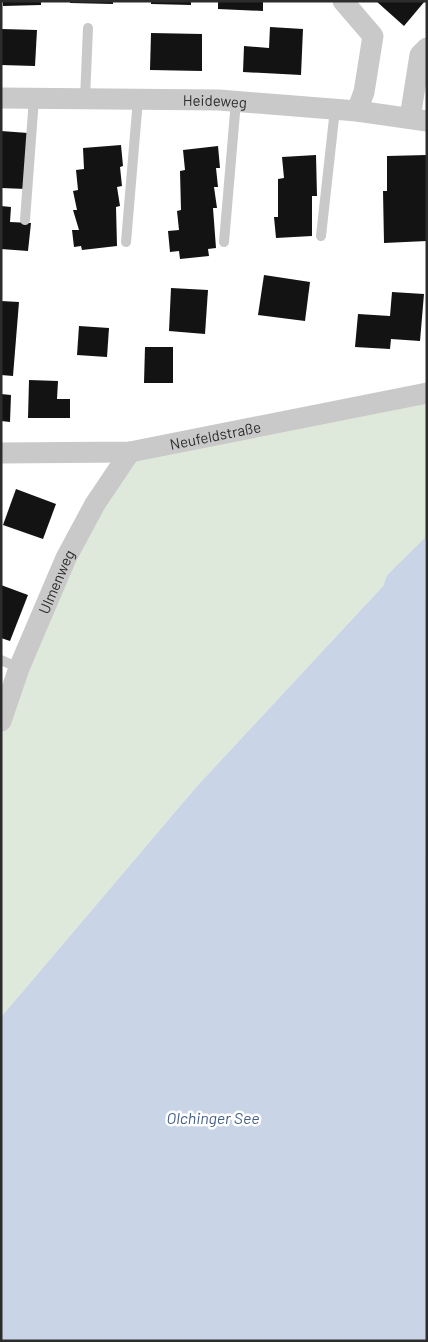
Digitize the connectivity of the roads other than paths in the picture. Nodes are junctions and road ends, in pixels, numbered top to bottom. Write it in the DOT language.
graph roads {
  1 [pos="343,1"];
  2 [pos="88,28"];
  3 [pos="427,48"];
  4 [pos="1,98"];
  5 [pos="34,98"];
  6 [pos="86,99"];
  7 [pos="138,99"];
  8 [pos="236,101"];
  9 [pos="335,109"];
  10 [pos="357,111"];
  11 [pos="418,120"];
  12 [pos="25,220"];
  13 [pos="321,236"];
  14 [pos="126,242"];
  15 [pos="224,242"];
  16 [pos="427,393"];
  17 [pos="130,452"];
  18 [pos="1,453"];
  19 [pos="10,664"];
  20 [pos="1,721"];
  1 -- 10 [label="street"];
  2 -- 6 [label="lane"];
  3 -- 11 [label="street"];
  4 -- 5 [label="street, Heideweg"];
  5 -- 6 [label="street, Heideweg"];
  5 -- 12 [label="lane"];
  6 -- 7 [label="street, Heideweg"];
  7 -- 8 [label="street, Heideweg"];
  7 -- 14 [label="lane"];
  8 -- 9 [label="street, Heideweg"];
  8 -- 15 [label="lane"];
  9 -- 10 [label="street, Heideweg"];
  9 -- 13 [label="lane"];
  10 -- 11 [label="street, Heideweg"];
  16 -- 17 [label="street, Neufeldstraße"];
  17 -- 18 [label="street, Neufeldstraße"];
  17 -- 19 [label="street, Ulmenweg"];
  19 -- 20 [label="street, Ulmenweg"];
}
